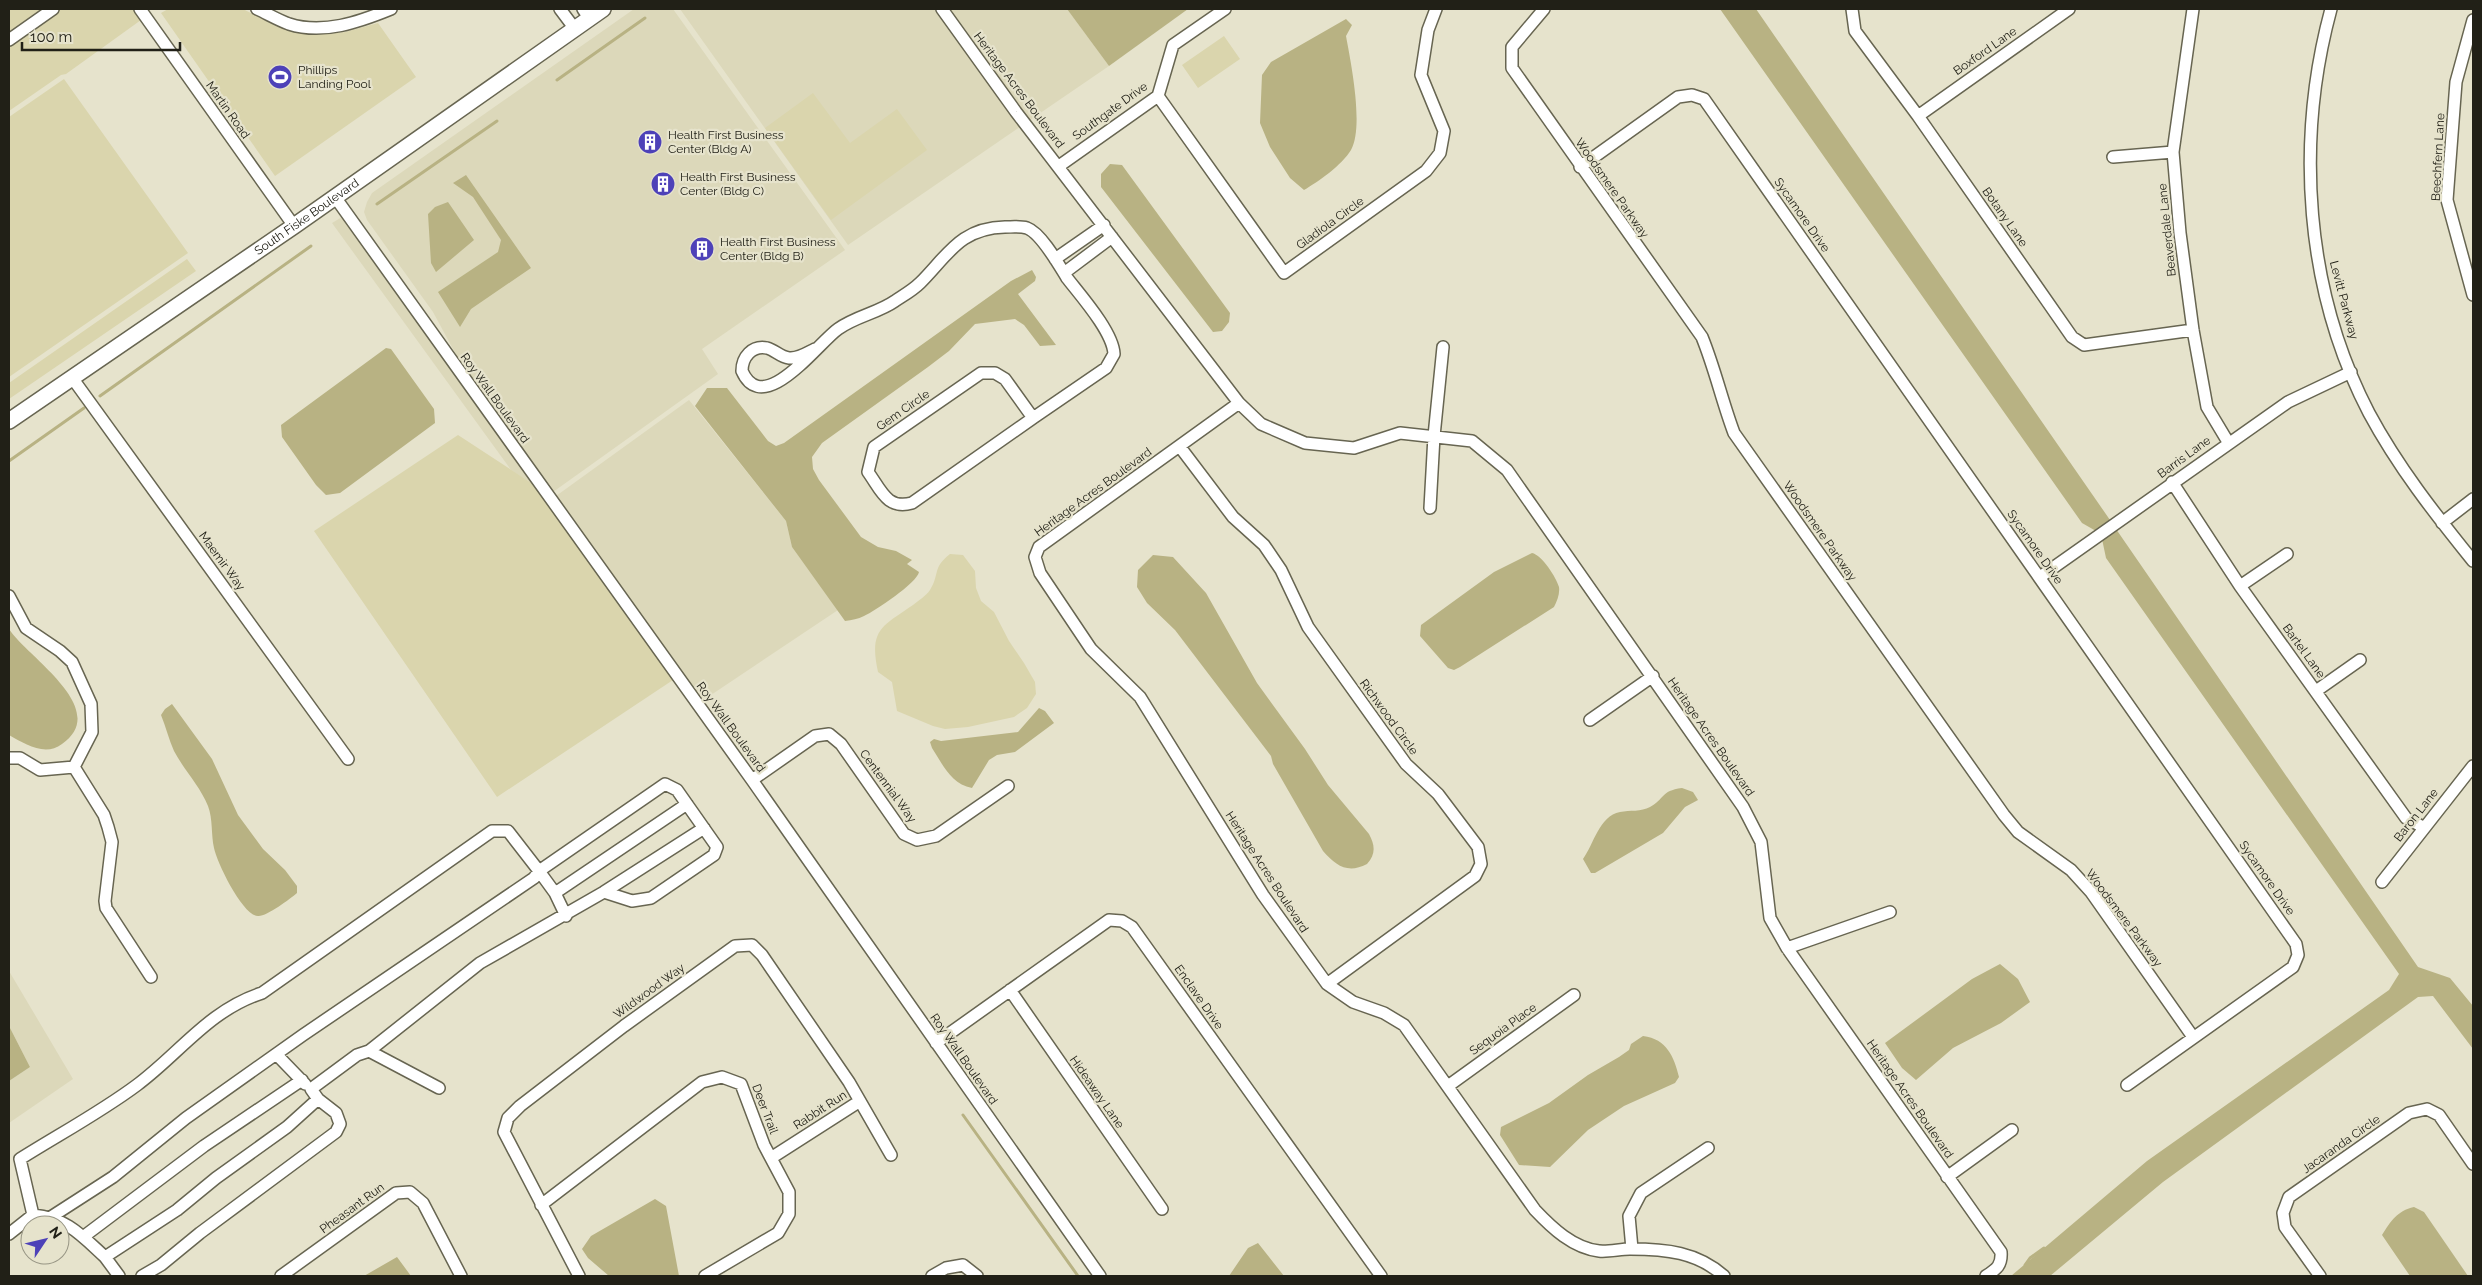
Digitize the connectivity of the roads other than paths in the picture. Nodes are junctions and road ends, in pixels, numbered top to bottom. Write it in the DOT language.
graph roads {
  1 [pos="51,9"];
  2 [pos="140,9"];
  3 [pos="257,9"];
  4 [pos="391,9"];
  5 [pos="560,9"];
  6 [pos="603,9"];
  7 [pos="942,9"];
  8 [pos="1225,9"];
  9 [pos="1436,9"];
  10 [pos="1544,9"];
  11 [pos="1852,9"];
  12 [pos="2069,9"];
  13 [pos="2193,9"];
  14 [pos="2331,9"];
  15 [pos="586,14"];
  16 [pos="2473,20"];
  17 [pos="574,29"];
  18 [pos="9,40"];
  19 [pos="1158,96"];
  20 [pos="1918,116"];
  21 [pos="2173,152"];
  22 [pos="2113,157"];
  23 [pos="1059,166"];
  24 [pos="1580,168"];
  25 [pos="335,197"];
  26 [pos="294,226"];
  27 [pos="1104,226"];
  28 [pos="1112,237"];
  29 [pos="1055,259"];
  30 [pos="1064,273"];
  31 [pos="2473,295"];
  32 [pos="2193,330"];
  33 [pos="1444,347"];
  34 [pos="815,349"];
  35 [pos="2351,372"];
  36 [pos="73,379"];
  37 [pos="1239,402"];
  38 [pos="1033,418"];
  39 [pos="9,421"];
  40 [pos="1434,436"];
  41 [pos="2228,442"];
  42 [pos="1180,447"];
  43 [pos="2172,482"];
  44 [pos="2473,499"];
  45 [pos="1430,508"];
  46 [pos="2442,523"];
  47 [pos="2286,554"];
  48 [pos="2473,561"];
  49 [pos="2040,577"];
  50 [pos="2240,586"];
  51 [pos="9,596"];
  52 [pos="2360,660"];
  53 [pos="1653,676"];
  54 [pos="2316,691"];
  55 [pos="1590,720"];
  56 [pos="9,758"];
  57 [pos="348,759"];
  58 [pos="2473,766"];
  59 [pos="74,767"];
  60 [pos="752,780"];
  61 [pos="1008,786"];
  62 [pos="687,804"];
  63 [pos="2423,827"];
  64 [pos="704,828"];
  65 [pos="539,871"];
  66 [pos="2382,882"];
  67 [pos="555,892"];
  68 [pos="604,892"];
  69 [pos="1890,912"];
  70 [pos="566,916"];
  71 [pos="1787,948"];
  72 [pos="151,977"];
  73 [pos="1327,984"];
  74 [pos="1010,990"];
  75 [pos="1574,995"];
  76 [pos="2193,1037"];
  77 [pos="936,1043"];
  78 [pos="369,1051"];
  79 [pos="277,1054"];
  80 [pos="302,1080"];
  81 [pos="2127,1085"];
  82 [pos="1448,1086"];
  83 [pos="438,1088"];
  84 [pos="311,1089"];
  85 [pos="318,1099"];
  86 [pos="860,1101"];
  87 [pos="2012,1130"];
  88 [pos="1708,1148"];
  89 [pos="890,1155"];
  90 [pos="771,1158"];
  91 [pos="2473,1164"];
  92 [pos="1947,1177"];
  93 [pos="541,1205"];
  94 [pos="1162,1210"];
  95 [pos="33,1215"];
  96 [pos="54,1215"];
  97 [pos="20,1226"];
  98 [pos="70,1226"];
  99 [pos="9,1234"];
  100 [pos="83,1237"];
  101 [pos="1632,1249"];
  102 [pos="105,1256"];
  103 [pos="119,1276"];
  104 [pos="142,1276"];
  105 [pos="281,1276"];
  106 [pos="461,1276"];
  107 [pos="579,1276"];
  108 [pos="705,1276"];
  109 [pos="932,1276"];
  110 [pos="977,1276"];
  111 [pos="1100,1276"];
  112 [pos="1381,1276"];
  113 [pos="1724,1276"];
  114 [pos="1986,1276"];
  115 [pos="2320,1276"];
  1 -- 18 [label="street"];
  2 -- 26 [label="street, Martin Road"];
  3 -- 4 [label="street"];
  5 -- 17 [label="street"];
  6 -- 15 [label="main road, South Fiske Boulevard"];
  7 -- 23 [label="street, Heritage Acres Boulevard"];
  8 -- 19 [label="street, Southgate Drive"];
  9 -- 19 [label="street, Gladiola Circle"];
  10 -- 24 [label="street, Woodsmere Parkway"];
  11 -- 20 [label="street, Botany Lane"];
  12 -- 20 [label="street, Boxford Lane"];
  13 -- 21 [label="street, Beaverdale Lane"];
  14 -- 35 [label="street, Levitt Parkway"];
  15 -- 17 [label="main road, South Fiske Boulevard"];
  16 -- 31 [label="street, Beechfern Lane"];
  17 -- 25 [label="main road, South Fiske Boulevard"];
  19 -- 23 [label="street, Southgate Drive"];
  20 -- 32 [label="street, Botany Lane"];
  21 -- 22 [label="street"];
  21 -- 32 [label="street, Beaverdale Lane"];
  23 -- 27 [label="street, Heritage Acres Boulevard"];
  24 -- 49 [label="street, Sycamore Drive"];
  24 -- 76 [label="street, Woodsmere Parkway"];
  25 -- 26 [label="main road, South Fiske Boulevard"];
  25 -- 60 [label="street, Roy Wall Boulevard"];
  26 -- 36 [label="main road, South Fiske Boulevard"];
  27 -- 28 [label="street, Heritage Acres Boulevard"];
  27 -- 29 [label="street"];
  28 -- 30 [label="street"];
  28 -- 37 [label="street, Heritage Acres Boulevard"];
  29 -- 30 [label="street, Gem Circle"];
  29 -- 34 [label="street, Gem Circle"];
  30 -- 38 [label="street, Gem Circle"];
  32 -- 41 [label="street, Beaverdale Lane"];
  33 -- 40 [label="street"];
  34 -- 34 [label="street"];
  35 -- 41 [label="street, Barris Lane"];
  35 -- 46 [label="street, Levitt Parkway"];
  36 -- 39 [label="main road, South Fiske Boulevard"];
  36 -- 57 [label="street, Maemir Way"];
  37 -- 40 [label="street, Heritage Acres Boulevard"];
  37 -- 42 [label="street, Heritage Acres Boulevard"];
  38 -- 38 [label="street, Gem Circle"];
  40 -- 45 [label="street"];
  40 -- 53 [label="street, Heritage Acres Boulevard"];
  41 -- 43 [label="street, Barris Lane"];
  42 -- 73 [label="street, Heritage Acres Boulevard"];
  42 -- 73 [label="street, Richwood Circle"];
  43 -- 49 [label="street, Barris Lane"];
  43 -- 50 [label="street, Bartel Lane"];
  44 -- 46 [label="street"];
  46 -- 48 [label="street, Levitt Parkway"];
  47 -- 50 [label="street"];
  49 -- 76 [label="street, Sycamore Drive"];
  50 -- 54 [label="street, Bartel Lane"];
  51 -- 59 [label="street"];
  52 -- 54 [label="street"];
  53 -- 55 [label="street"];
  53 -- 71 [label="street, Heritage Acres Boulevard"];
  54 -- 63 [label="street, Bartel Lane"];
  56 -- 59 [label="street"];
  58 -- 63 [label="street, Baron Lane"];
  59 -- 72 [label="street"];
  60 -- 61 [label="street, Centennial Way"];
  60 -- 77 [label="street, Roy Wall Boulevard"];
  62 -- 64 [label="street"];
  62 -- 65 [label="street"];
  62 -- 67 [label="street"];
  63 -- 66 [label="street, Baron Lane"];
  64 -- 68 [label="street"];
  64 -- 68 [label="street"];
  65 -- 67 [label="street"];
  65 -- 79 [label="street"];
  65 -- 95 [label="street"];
  67 -- 70 [label="street"];
  68 -- 70 [label="street"];
  69 -- 71 [label="street"];
  70 -- 78 [label="street"];
  71 -- 92 [label="street, Heritage Acres Boulevard"];
  73 -- 82 [label="street, Heritage Acres Boulevard"];
  74 -- 77 [label="street, Enclave Drive"];
  74 -- 94 [label="street, Hideaway Lane"];
  74 -- 112 [label="street, Enclave Drive"];
  75 -- 82 [label="street, Sequoia Place"];
  76 -- 81 [label="street, Sycamore Drive"];
  77 -- 111 [label="street, Roy Wall Boulevard"];
  78 -- 83 [label="street"];
  78 -- 84 [label="street"];
  79 -- 80 [label="street"];
  79 -- 96 [label="street"];
  80 -- 84 [label="street"];
  80 -- 100 [label="street"];
  82 -- 101 [label="street, Heritage Acres Boulevard"];
  84 -- 85 [label="street"];
  85 -- 102 [label="street"];
  85 -- 104 [label="street"];
  86 -- 89 [label="street, Wildwood Way"];
  86 -- 90 [label="street, Rabbit Run"];
  86 -- 93 [label="street, Wildwood Way"];
  87 -- 92 [label="street"];
  88 -- 101 [label="street"];
  90 -- 93 [label="street, Deer Trail"];
  90 -- 108 [label="street, Deer Trail"];
  91 -- 115 [label="street, Jacaranda Circle"];
  92 -- 114 [label="street, Heritage Acres Boulevard"];
  93 -- 107 [label="street, Wildwood Way"];
  97 -- 99 [label="street"];
  98 -- 100 [label="street"];
  100 -- 102 [label="street"];
  101 -- 113 [label="street, Heritage Acres Boulevard"];
  102 -- 103 [label="street"];
  105 -- 106 [label="street, Pheasant Run"];
  109 -- 110 [label="street"];
}
